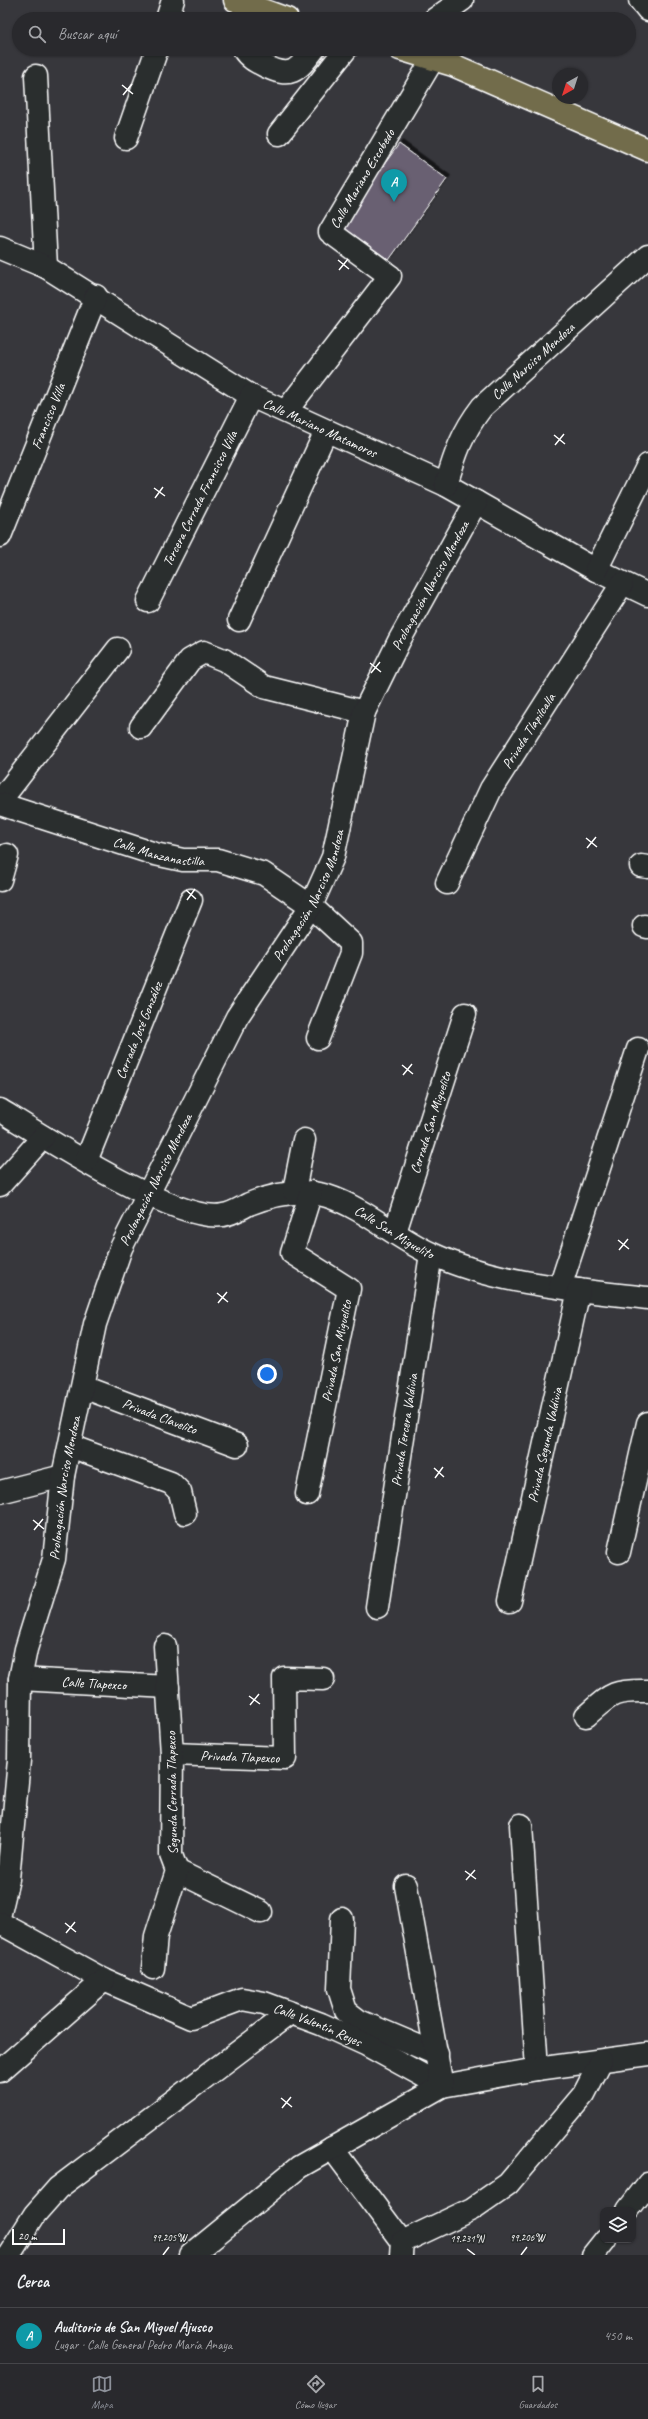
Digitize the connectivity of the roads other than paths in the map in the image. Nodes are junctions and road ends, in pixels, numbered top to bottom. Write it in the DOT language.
graph roads {
  1 [pos="173,0"];
  2 [pos="462,0"];
  3 [pos="640,0"];
  4 [pos="242,8"];
  5 [pos="648,10"];
  6 [pos="169,12"];
  7 [pos="258,12"];
  8 [pos="445,12"];
  9 [pos="155,56"];
  10 [pos="248,56"];
  11 [pos="307,56"];
  12 [pos="340,56"];
  13 [pos="423,56"];
  14 [pos="433,59"];
  15 [pos="36,76"];
  16 [pos="279,134"];
  17 [pos="126,138"];
  18 [pos="648,150"];
  19 [pos="0,248"];
  20 [pos="648,256"];
  21 [pos="46,267"];
  22 [pos="96,296"];
  23 [pos="251,396"];
  24 [pos="286,411"];
  25 [pos="326,431"];
  26 [pos="648,465"];
  27 [pos="446,485"];
  28 [pos="476,502"];
  29 [pos="0,536"];
  30 [pos="596,570"];
  31 [pos="622,584"];
  32 [pos="648,595"];
  33 [pos="148,601"];
  34 [pos="239,620"];
  35 [pos="118,649"];
  36 [pos="364,712"];
  37 [pos="141,726"];
  38 [pos="0,801"];
  39 [pos="0,804"];
  40 [pos="7,855"];
  41 [pos="0,880"];
  42 [pos="447,883"];
  43 [pos="191,900"];
  44 [pos="311,906"];
  45 [pos="465,1014"];
  46 [pos="318,1038"];
  47 [pos="638,1049"];
  48 [pos="0,1110"];
  49 [pos="43,1137"];
  50 [pos="304,1140"];
  51 [pos="86,1160"];
  52 [pos="0,1185"];
  53 [pos="302,1192"];
  54 [pos="147,1195"];
  55 [pos="395,1232"];
  56 [pos="431,1254"];
  57 [pos="570,1288"];
  58 [pos="648,1298"];
  59 [pos="83,1387"];
  60 [pos="648,1423"];
  61 [pos="237,1445"];
  62 [pos="70,1446"];
  63 [pos="63,1476"];
  64 [pos="0,1492"];
  65 [pos="307,1494"];
  66 [pos="185,1513"];
  67 [pos="619,1552"];
  68 [pos="510,1601"];
  69 [pos="377,1607"];
  70 [pos="165,1646"];
  71 [pos="20,1679"];
  72 [pos="323,1679"];
  73 [pos="168,1687"];
  74 [pos="648,1691"];
  75 [pos="586,1716"];
  76 [pos="172,1754"];
  77 [pos="521,1824"];
  78 [pos="177,1871"];
  79 [pos="406,1886"];
  80 [pos="261,1912"];
  81 [pos="0,1913"];
  82 [pos="342,1919"];
  83 [pos="0,1923"];
  84 [pos="153,1968"];
  85 [pos="104,1980"];
  86 [pos="290,2013"];
  87 [pos="437,2054"];
  88 [pos="648,2054"];
  89 [pos="600,2061"];
  90 [pos="537,2069"];
  91 [pos="0,2071"];
  92 [pos="442,2086"];
  93 [pos="332,2148"];
  94 [pos="648,2184"];
  95 [pos="630,2207"];
  96 [pos="603,2243"];
  97 [pos="402,2248"];
  98 [pos="8,2255"];
  99 [pos="191,2255"];
  100 [pos="593,2255"];
  1 -- 6 [label="street"];
  2 -- 8 [label="street"];
  3 -- 5 [label="street"];
  4 -- 7 [label="main road"];
  9 -- 17 [label="street"];
  10 -- 11 [label="street"];
  12 -- 16 [label="street"];
  13 -- 14 [label="main road"];
  14 -- 18 [label="main road"];
  14 -- 24 [label="street, Calle Mariano Escobedo"];
  15 -- 21 [label="street"];
  19 -- 21 [label="street, Calle Mariano Matamoros"];
  20 -- 27 [label="street, Calle Narciso Mendoza"];
  21 -- 22 [label="street, Calle Mariano Matamoros"];
  22 -- 23 [label="street, Calle Mariano Matamoros"];
  22 -- 29 [label="street, Francisco Villa"];
  23 -- 24 [label="street, Calle Mariano Matamoros"];
  23 -- 33 [label="street, Tercera Cerrada Francisco Villa"];
  24 -- 25 [label="street, Calle Mariano Matamoros"];
  25 -- 27 [label="street, Calle Mariano Matamoros"];
  25 -- 34 [label="street"];
  26 -- 30 [label="street"];
  27 -- 28 [label="street, Calle Mariano Matamoros"];
  28 -- 30 [label="street, Calle Mariano Matamoros"];
  28 -- 36 [label="street, Prolongación Narciso Mendoza"];
  30 -- 31 [label="street, Calle Mariano Matamoros"];
  31 -- 32 [label="street, Calle Mariano Matamoros"];
  31 -- 42 [label="street, Privada Tlapilcalla"];
  35 -- 38 [label="street"];
  36 -- 37 [label="street"];
  36 -- 44 [label="street, Prolongación Narciso Mendoza"];
  39 -- 44 [label="street, Calle Manzanastilla"];
  40 -- 41 [label="street"];
  43 -- 51 [label="street, Cerrada José González"];
  44 -- 46 [label="street, Calle Manzanastilla"];
  44 -- 54 [label="street, Prolongación Narciso Mendoza"];
  45 -- 55 [label="street, Cerrada San Miguelito"];
  47 -- 57 [label="street, Privada Segunda Valdivia"];
  48 -- 49 [label="street"];
  49 -- 51 [label="street"];
  49 -- 52 [label="street"];
  50 -- 53 [label="street"];
  51 -- 54 [label="street"];
  53 -- 54 [label="street"];
  53 -- 55 [label="street, Calle San Miguelito"];
  53 -- 65 [label="street, Privada San Miguelito"];
  54 -- 59 [label="street, Prolongación Narciso Mendoza"];
  55 -- 56 [label="street, Calle San Miguelito"];
  56 -- 57 [label="street, Calle San Miguelito"];
  56 -- 69 [label="street, Privada Tercera Valdivia"];
  57 -- 58 [label="street, Calle San Miguelito"];
  57 -- 68 [label="street, Privada Segunda Valdivia"];
  59 -- 61 [label="street, Privada Clavelito"];
  59 -- 62 [label="street, Prolongación Narciso Mendoza"];
  60 -- 67 [label="street"];
  62 -- 63 [label="street, Prolongación Narciso Mendoza"];
  62 -- 66 [label="street"];
  63 -- 64 [label="street"];
  63 -- 71 [label="street, Prolongación Narciso Mendoza"];
  70 -- 73 [label="street"];
  71 -- 73 [label="street, Calle Tlapexco"];
  71 -- 81 [label="street, Prolongación Narciso Mendoza"];
  72 -- 76 [label="street, Privada Tlapexco"];
  73 -- 76 [label="street, Segunda Cerrada Tlapexco"];
  74 -- 75 [label="street"];
  76 -- 78 [label="street, Segunda Cerrada Tlapexco"];
  77 -- 90 [label="street"];
  78 -- 80 [label="street"];
  78 -- 84 [label="street, Segunda Cerrada Tlapexco"];
  79 -- 87 [label="street"];
  82 -- 87 [label="street"];
  83 -- 85 [label="street, Calle Valentín Reyes"];
  85 -- 86 [label="street, Calle Valentín Reyes"];
  85 -- 91 [label="street"];
  86 -- 92 [label="street, Calle Valentín Reyes"];
  86 -- 98 [label="street"];
  87 -- 92 [label="street"];
  88 -- 89 [label="street"];
  89 -- 90 [label="street"];
  89 -- 97 [label="street"];
  90 -- 92 [label="street"];
  92 -- 93 [label="street"];
  93 -- 97 [label="street"];
  93 -- 99 [label="street"];
  94 -- 95 [label="street"];
  96 -- 100 [label="street"];
}
